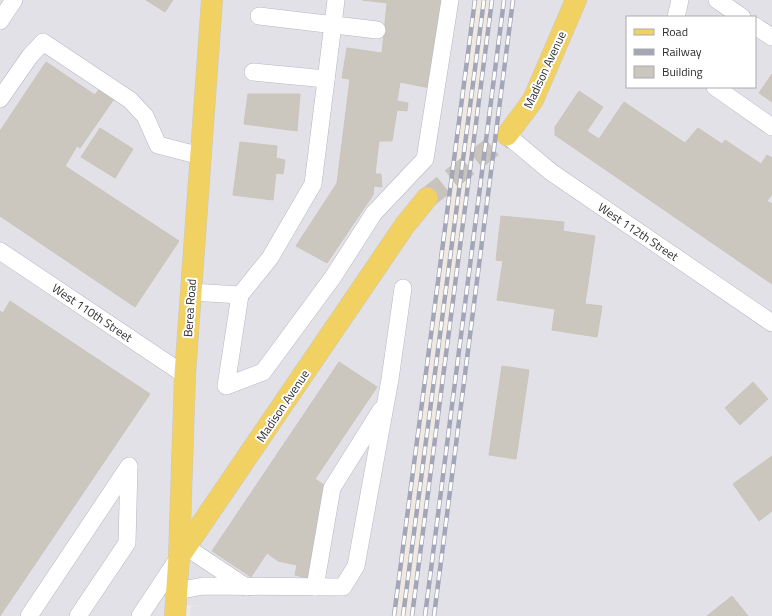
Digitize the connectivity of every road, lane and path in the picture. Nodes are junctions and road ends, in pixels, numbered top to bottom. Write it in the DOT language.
graph roads {
  1 [pos="14,0"];
  2 [pos="212,0"];
  3 [pos="336,0"];
  4 [pos="450,0"];
  5 [pos="576,0"];
  6 [pos="680,0"];
  7 [pos="717,0"];
  8 [pos="259,16"];
  9 [pos="676,16"];
  10 [pos="741,16"];
  11 [pos="0,21"];
  12 [pos="333,25"];
  13 [pos="756,27"];
  14 [pos="377,30"];
  15 [pos="772,37"];
  16 [pos="253,72"];
  17 [pos="326,79"];
  18 [pos="716,88"];
  19 [pos="0,99"];
  20 [pos="772,127"];
  21 [pos="507,135"];
  22 [pos="201,156"];
  23 [pos="427,198"];
  24 [pos="0,252"];
  25 [pos="403,288"];
  26 [pos="191,292"];
  27 [pos="240,295"];
  28 [pos="772,323"];
  29 [pos="185,375"];
  30 [pos="386,403"];
  31 [pos="183,552"];
  32 [pos="315,587"];
  33 [pos="246,588"];
  34 [pos="177,591"];
  35 [pos="29,616"];
  36 [pos="78,616"];
  37 [pos="140,616"];
  38 [pos="175,616"];
  1 -- 11 [label="street"];
  2 -- 22 [label="main road, Berea Road"];
  3 -- 12 [label="street"];
  4 -- 27 [label="street"];
  5 -- 21 [label="main road, Madison Avenue"];
  6 -- 9 [label="street"];
  7 -- 10 [label="street"];
  8 -- 12 [label="street"];
  12 -- 14 [label="street"];
  12 -- 17 [label="street"];
  13 -- 15 [label="street"];
  16 -- 17 [label="street"];
  17 -- 27 [label="street"];
  18 -- 20 [label="street"];
  19 -- 22 [label="street"];
  21 -- 28 [label="street, West 112th Street"];
  22 -- 26 [label="main road, Berea Road"];
  23 -- 31 [label="main road, Madison Avenue"];
  24 -- 29 [label="street, West 110th Street"];
  25 -- 30 [label="street"];
  26 -- 27 [label="street"];
  26 -- 29 [label="main road, Berea Road"];
  29 -- 31 [label="main road, Berea Road"];
  30 -- 32 [label="street"];
  30 -- 32 [label="street"];
  31 -- 33 [label="street"];
  31 -- 34 [label="main road, Berea Road"];
  31 -- 37 [label="street, Madison Avenue"];
  32 -- 33 [label="street"];
  33 -- 34 [label="street"];
  34 -- 38 [label="main road, Berea Road"];
  35 -- 36 [label="street"];
}
